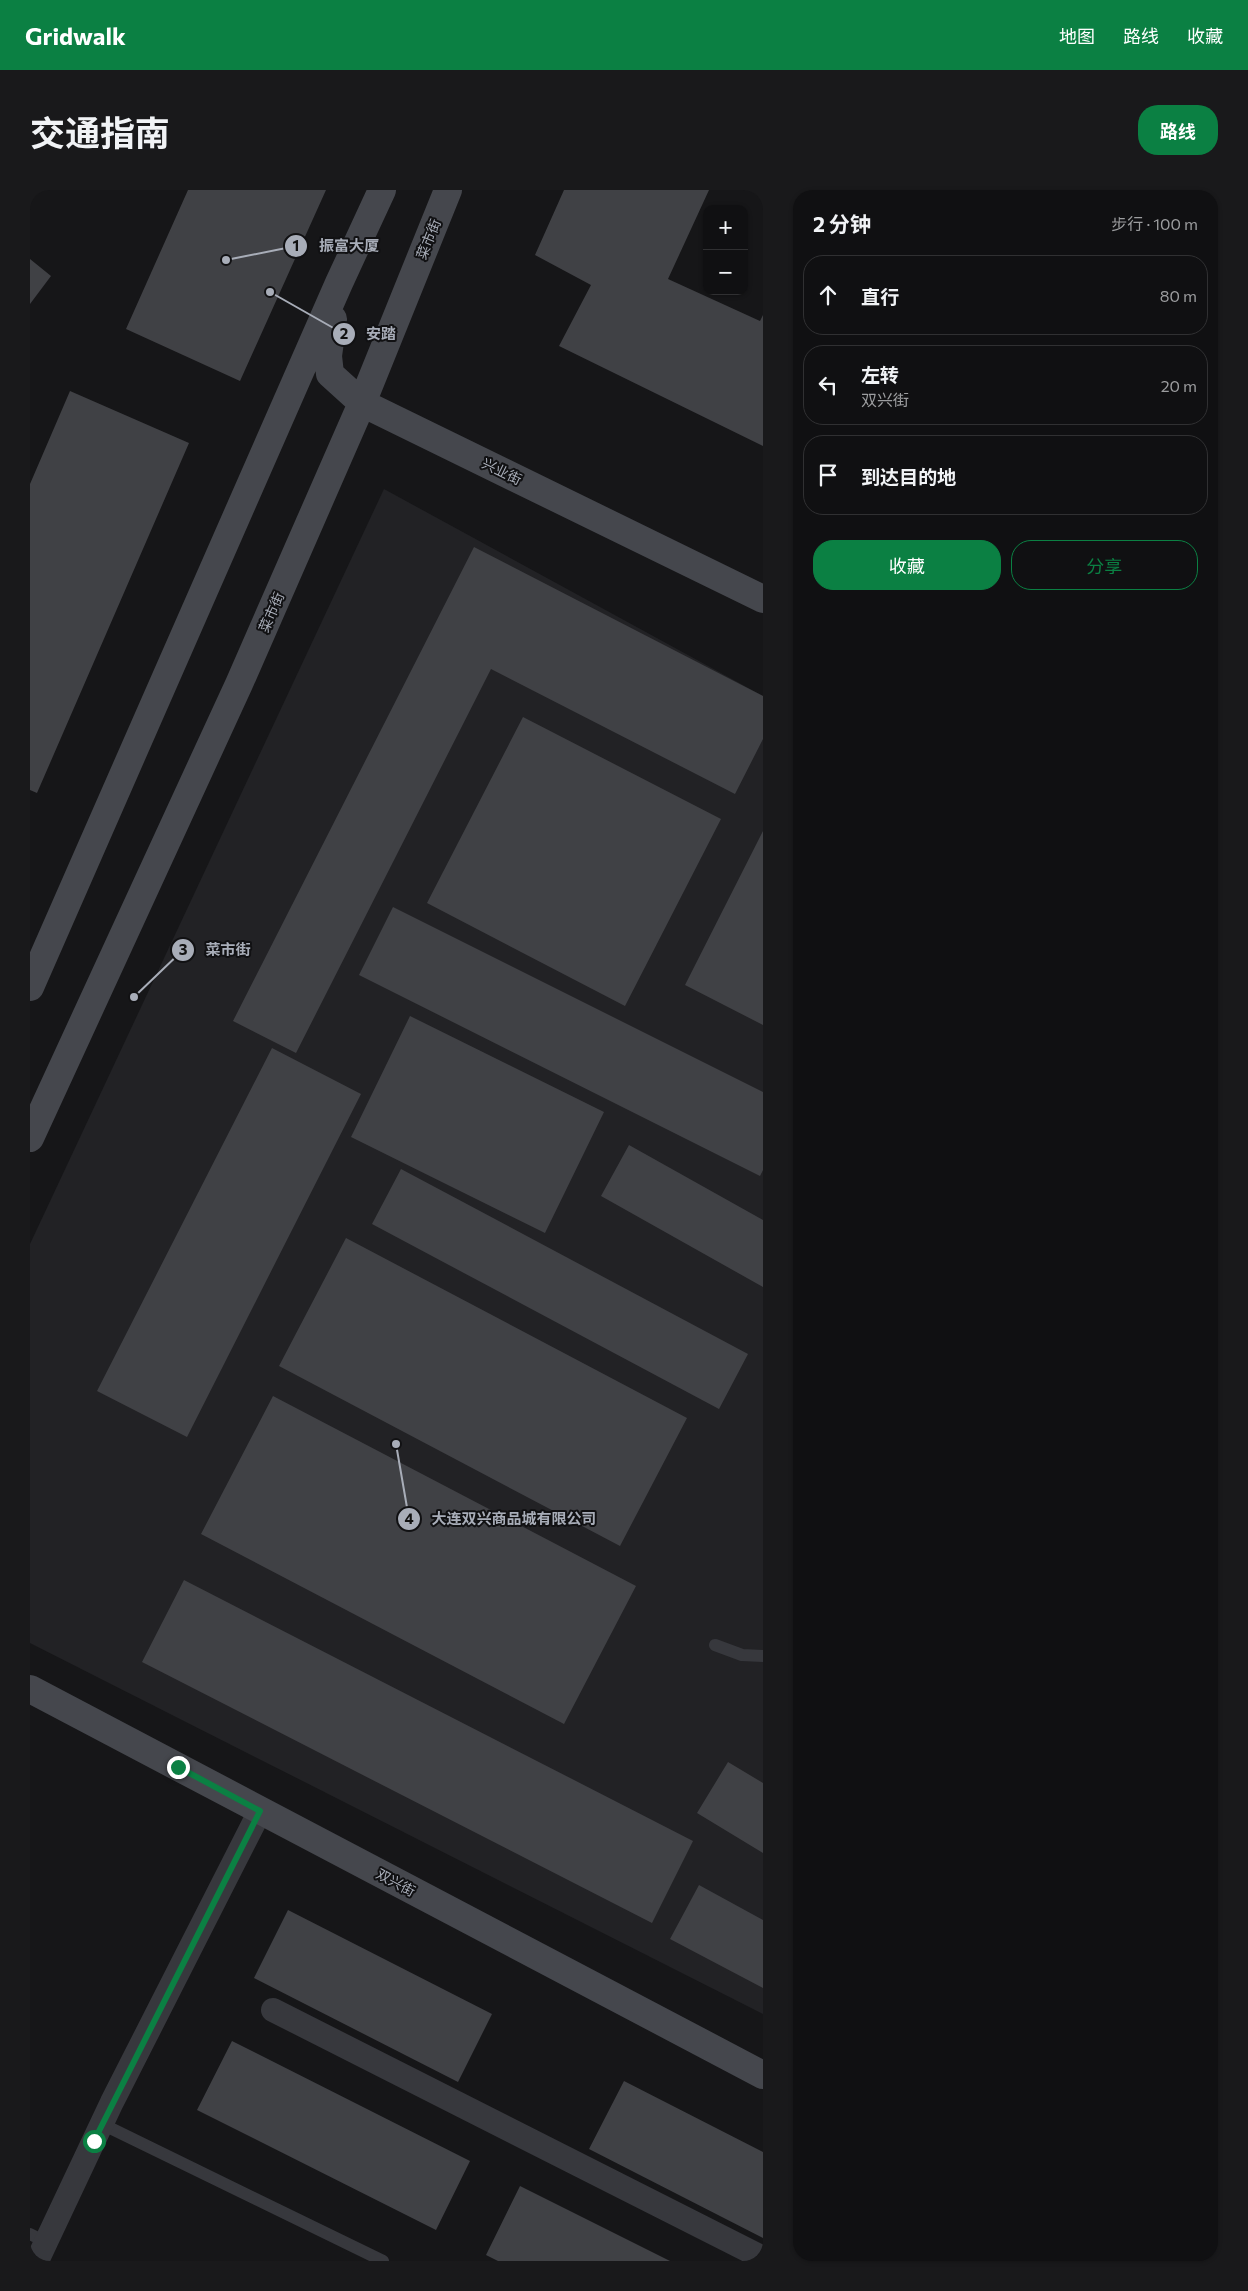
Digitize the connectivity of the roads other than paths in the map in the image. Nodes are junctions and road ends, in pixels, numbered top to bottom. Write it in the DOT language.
graph roads {
  1 [pos="382,190"];
  2 [pos="448,190"];
  3 [pos="338,283"];
  4 [pos="362,403"];
  5 [pos="763,599"];
  6 [pos="30,987"];
  7 [pos="30,1138"];
  8 [pos="715,1645"];
  9 [pos="763,1656"];
  10 [pos="30,1689"];
  11 [pos="260,1811"];
  12 [pos="273,2010"];
  13 [pos="763,2075"];
  14 [pos="102,2124"];
  15 [pos="38,2246"];
  16 [pos="763,2258"];
  17 [pos="383,2261"];
  1 -- 3 [label="main road"];
  2 -- 4 [label="main road, 菜市街"];
  3 -- 4 [label="main road, 兴业街"];
  3 -- 6 [label="main road"];
  4 -- 5 [label="main road, 兴业街"];
  4 -- 7 [label="main road, 菜市街"];
  8 -- 9 [label="lane"];
  10 -- 11 [label="main road, 双兴街"];
  11 -- 13 [label="main road, 双兴街"];
  11 -- 14 [label="street"];
  12 -- 16 [label="street"];
  14 -- 15 [label="street"];
  14 -- 17 [label="lane"];
}
